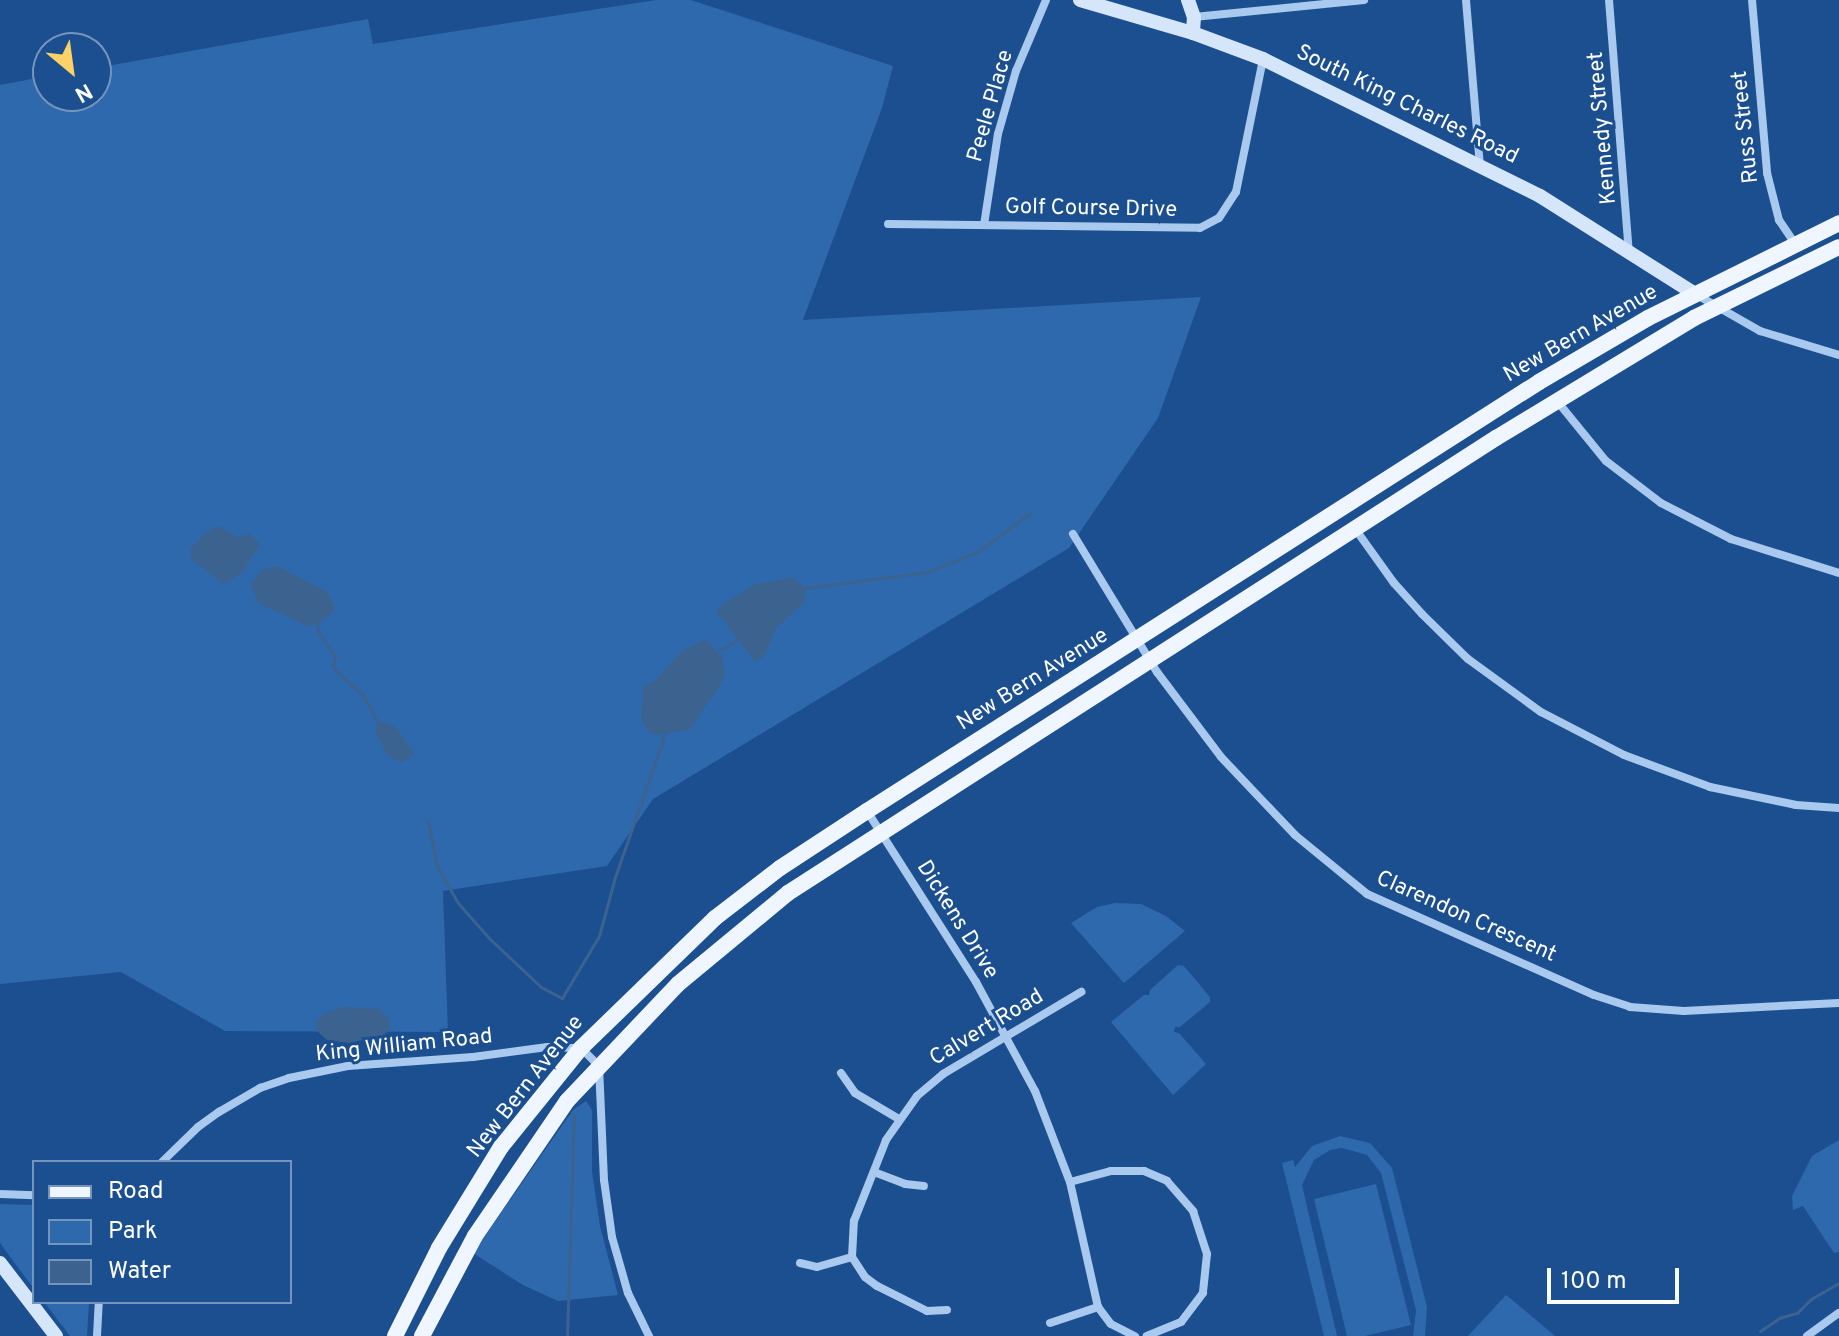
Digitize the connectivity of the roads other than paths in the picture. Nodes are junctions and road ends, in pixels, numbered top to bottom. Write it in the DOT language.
graph roads {
  1 [pos="1046,0"];
  2 [pos="1080,0"];
  3 [pos="1188,0"];
  4 [pos="1364,0"];
  5 [pos="1466,0"];
  6 [pos="1609,0"];
  7 [pos="1752,0"];
  8 [pos="1324,2"];
  9 [pos="1194,17"];
  10 [pos="1193,33"];
  11 [pos="1263,59"];
  12 [pos="1480,165"];
  13 [pos="1839,223"];
  14 [pos="888,224"];
  15 [pos="984,225"];
  16 [pos="1795,244"];
  17 [pos="1839,247"];
  18 [pos="1629,253"];
  19 [pos="1695,294"];
  20 [pos="1714,308"];
  21 [pos="1612,339"];
  22 [pos="1839,355"];
  23 [pos="1539,382"];
  24 [pos="1557,401"];
  25 [pos="1465,459"];
  26 [pos="1409,467"];
  27 [pos="1338,512"];
  28 [pos="1356,530"];
  29 [pos="1073,534"];
  30 [pos="1839,573"];
  31 [pos="1276,581"];
  32 [pos="1137,640"];
  33 [pos="1150,661"];
  34 [pos="1839,808"];
  35 [pos="867,811"];
  36 [pos="881,832"];
  37 [pos="1081,992"];
  38 [pos="1839,1003"];
  39 [pos="1005,1037"];
  40 [pos="581,1048"];
  41 [pos="599,1066"];
  42 [pos="841,1073"];
  43 [pos="899,1119"];
  44 [pos="164,1160"];
  45 [pos="874,1172"];
  46 [pos="1070,1182"];
  47 [pos="924,1186"];
  48 [pos="0,1194"];
  49 [pos="32,1195"];
  50 [pos="852,1257"];
  51 [pos="0,1263"];
  52 [pos="800,1263"];
  53 [pos="99,1304"];
  54 [pos="1098,1307"];
  55 [pos="947,1310"];
  56 [pos="1839,1313"];
  57 [pos="1050,1323"];
  58 [pos="56,1336"];
  59 [pos="97,1336"];
  60 [pos="395,1336"];
  61 [pos="422,1336"];
  62 [pos="649,1336"];
  63 [pos="1135,1336"];
  64 [pos="1147,1336"];
  65 [pos="1807,1336"];
  1 -- 15 [label="street, Peele Place"];
  2 -- 10 [label="street, South King Charles Road"];
  3 -- 9 [label="street"];
  4 -- 8 [label="street"];
  5 -- 12 [label="street"];
  6 -- 18 [label="street, Kennedy Street"];
  7 -- 16 [label="street, Russ Street"];
  8 -- 9 [label="street"];
  9 -- 10 [label="street"];
  10 -- 11 [label="street, South King Charles Road"];
  11 -- 12 [label="street, South King Charles Road"];
  11 -- 15 [label="street, Golf Course Drive"];
  12 -- 18 [label="street, South King Charles Road"];
  13 -- 16 [label="main road, New Bern Avenue"];
  14 -- 15 [label="street, Golf Course Drive"];
  16 -- 19 [label="main road, New Bern Avenue"];
  17 -- 20 [label="main road, New Bern Avenue"];
  18 -- 19 [label="street, South King Charles Road"];
  19 -- 20 [label="street"];
  19 -- 21 [label="main road, New Bern Avenue"];
  20 -- 22 [label="street"];
  20 -- 24 [label="main road, New Bern Avenue"];
  21 -- 23 [label="main road, New Bern Avenue"];
  21 -- 24 [label="main road"];
  23 -- 25 [label="main road"];
  23 -- 26 [label="main road, New Bern Avenue"];
  24 -- 25 [label="main road, New Bern Avenue"];
  24 -- 30 [label="street"];
  25 -- 28 [label="main road, New Bern Avenue"];
  26 -- 27 [label="main road, New Bern Avenue"];
  26 -- 28 [label="main road"];
  27 -- 31 [label="main road"];
  27 -- 32 [label="main road, New Bern Avenue"];
  28 -- 31 [label="main road, New Bern Avenue"];
  28 -- 34 [label="street"];
  29 -- 32 [label="street, Clarendon Crescent"];
  31 -- 33 [label="main road, New Bern Avenue"];
  32 -- 33 [label="street, Clarendon Crescent"];
  32 -- 35 [label="main road, New Bern Avenue"];
  33 -- 36 [label="main road, New Bern Avenue"];
  33 -- 38 [label="street, Clarendon Crescent"];
  35 -- 36 [label="street, Dickens Drive"];
  35 -- 40 [label="main road, New Bern Avenue"];
  36 -- 39 [label="street, Dickens Drive"];
  36 -- 41 [label="main road, New Bern Avenue"];
  37 -- 39 [label="street, Calvert Road"];
  39 -- 43 [label="street, Calvert Road"];
  39 -- 46 [label="street, Dickens Drive"];
  40 -- 41 [label="street"];
  40 -- 44 [label="street, King William Road"];
  40 -- 60 [label="main road, New Bern Avenue"];
  41 -- 61 [label="main road, New Bern Avenue"];
  41 -- 62 [label="street"];
  42 -- 43 [label="street"];
  43 -- 45 [label="street, Calvert Road"];
  45 -- 47 [label="street"];
  45 -- 50 [label="street, Calvert Road"];
  46 -- 54 [label="street, Dickens Drive"];
  46 -- 64 [label="street"];
  48 -- 49 [label="street"];
  50 -- 52 [label="street"];
  50 -- 55 [label="street"];
  51 -- 58 [label="street"];
  53 -- 59 [label="street"];
  54 -- 57 [label="street"];
  54 -- 63 [label="street"];
  56 -- 65 [label="street"];
}
